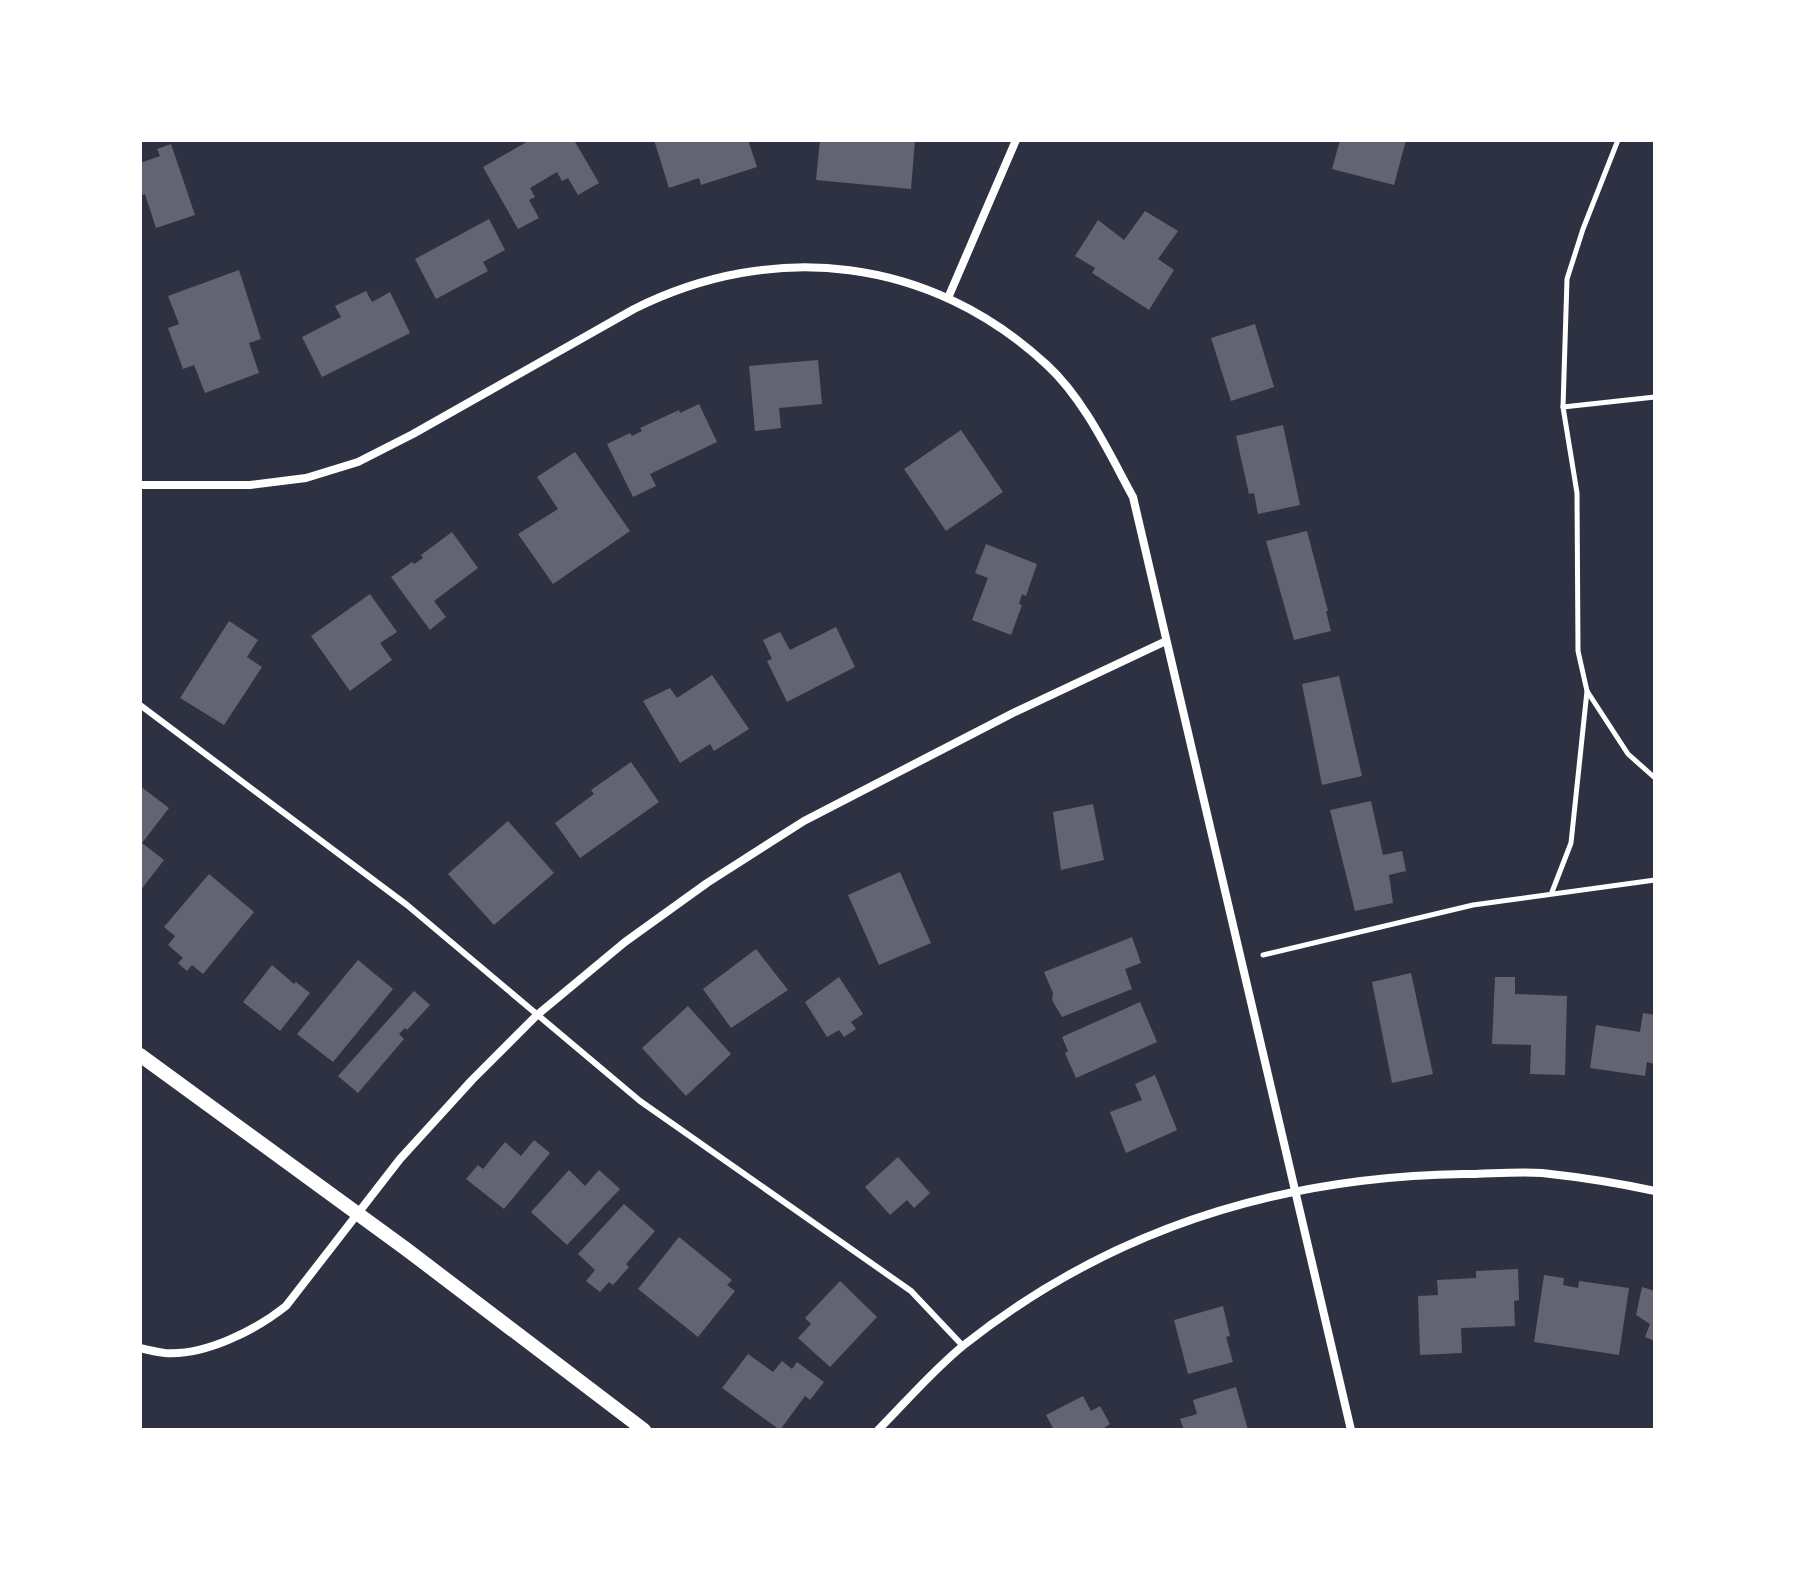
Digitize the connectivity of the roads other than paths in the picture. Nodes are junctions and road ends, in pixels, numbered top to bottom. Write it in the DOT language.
graph roads {
  1 [pos="1016,140"];
  2 [pos="948,298"];
  3 [pos="140,485"];
  4 [pos="1166,641"];
  5 [pos="140,705"];
  6 [pos="537,1015"];
  7 [pos="140,1055"];
  8 [pos="1294,1190"];
  9 [pos="1655,1191"];
  10 [pos="358,1214"];
  11 [pos="963,1346"];
  12 [pos="140,1348"];
  13 [pos="644,1430"];
  14 [pos="878,1430"];
  15 [pos="1351,1430"];
  1 -- 2 [label="street"];
  2 -- 3 [label="street"];
  2 -- 4 [label="street"];
  4 -- 6 [label="street"];
  4 -- 8 [label="street"];
  5 -- 6 [label="lane"];
  6 -- 10 [label="street"];
  6 -- 11 [label="lane"];
  7 -- 10 [label="street"];
  8 -- 9 [label="street"];
  8 -- 11 [label="street"];
  8 -- 15 [label="street"];
  10 -- 12 [label="street"];
  10 -- 13 [label="street"];
  11 -- 14 [label="street"];
}
